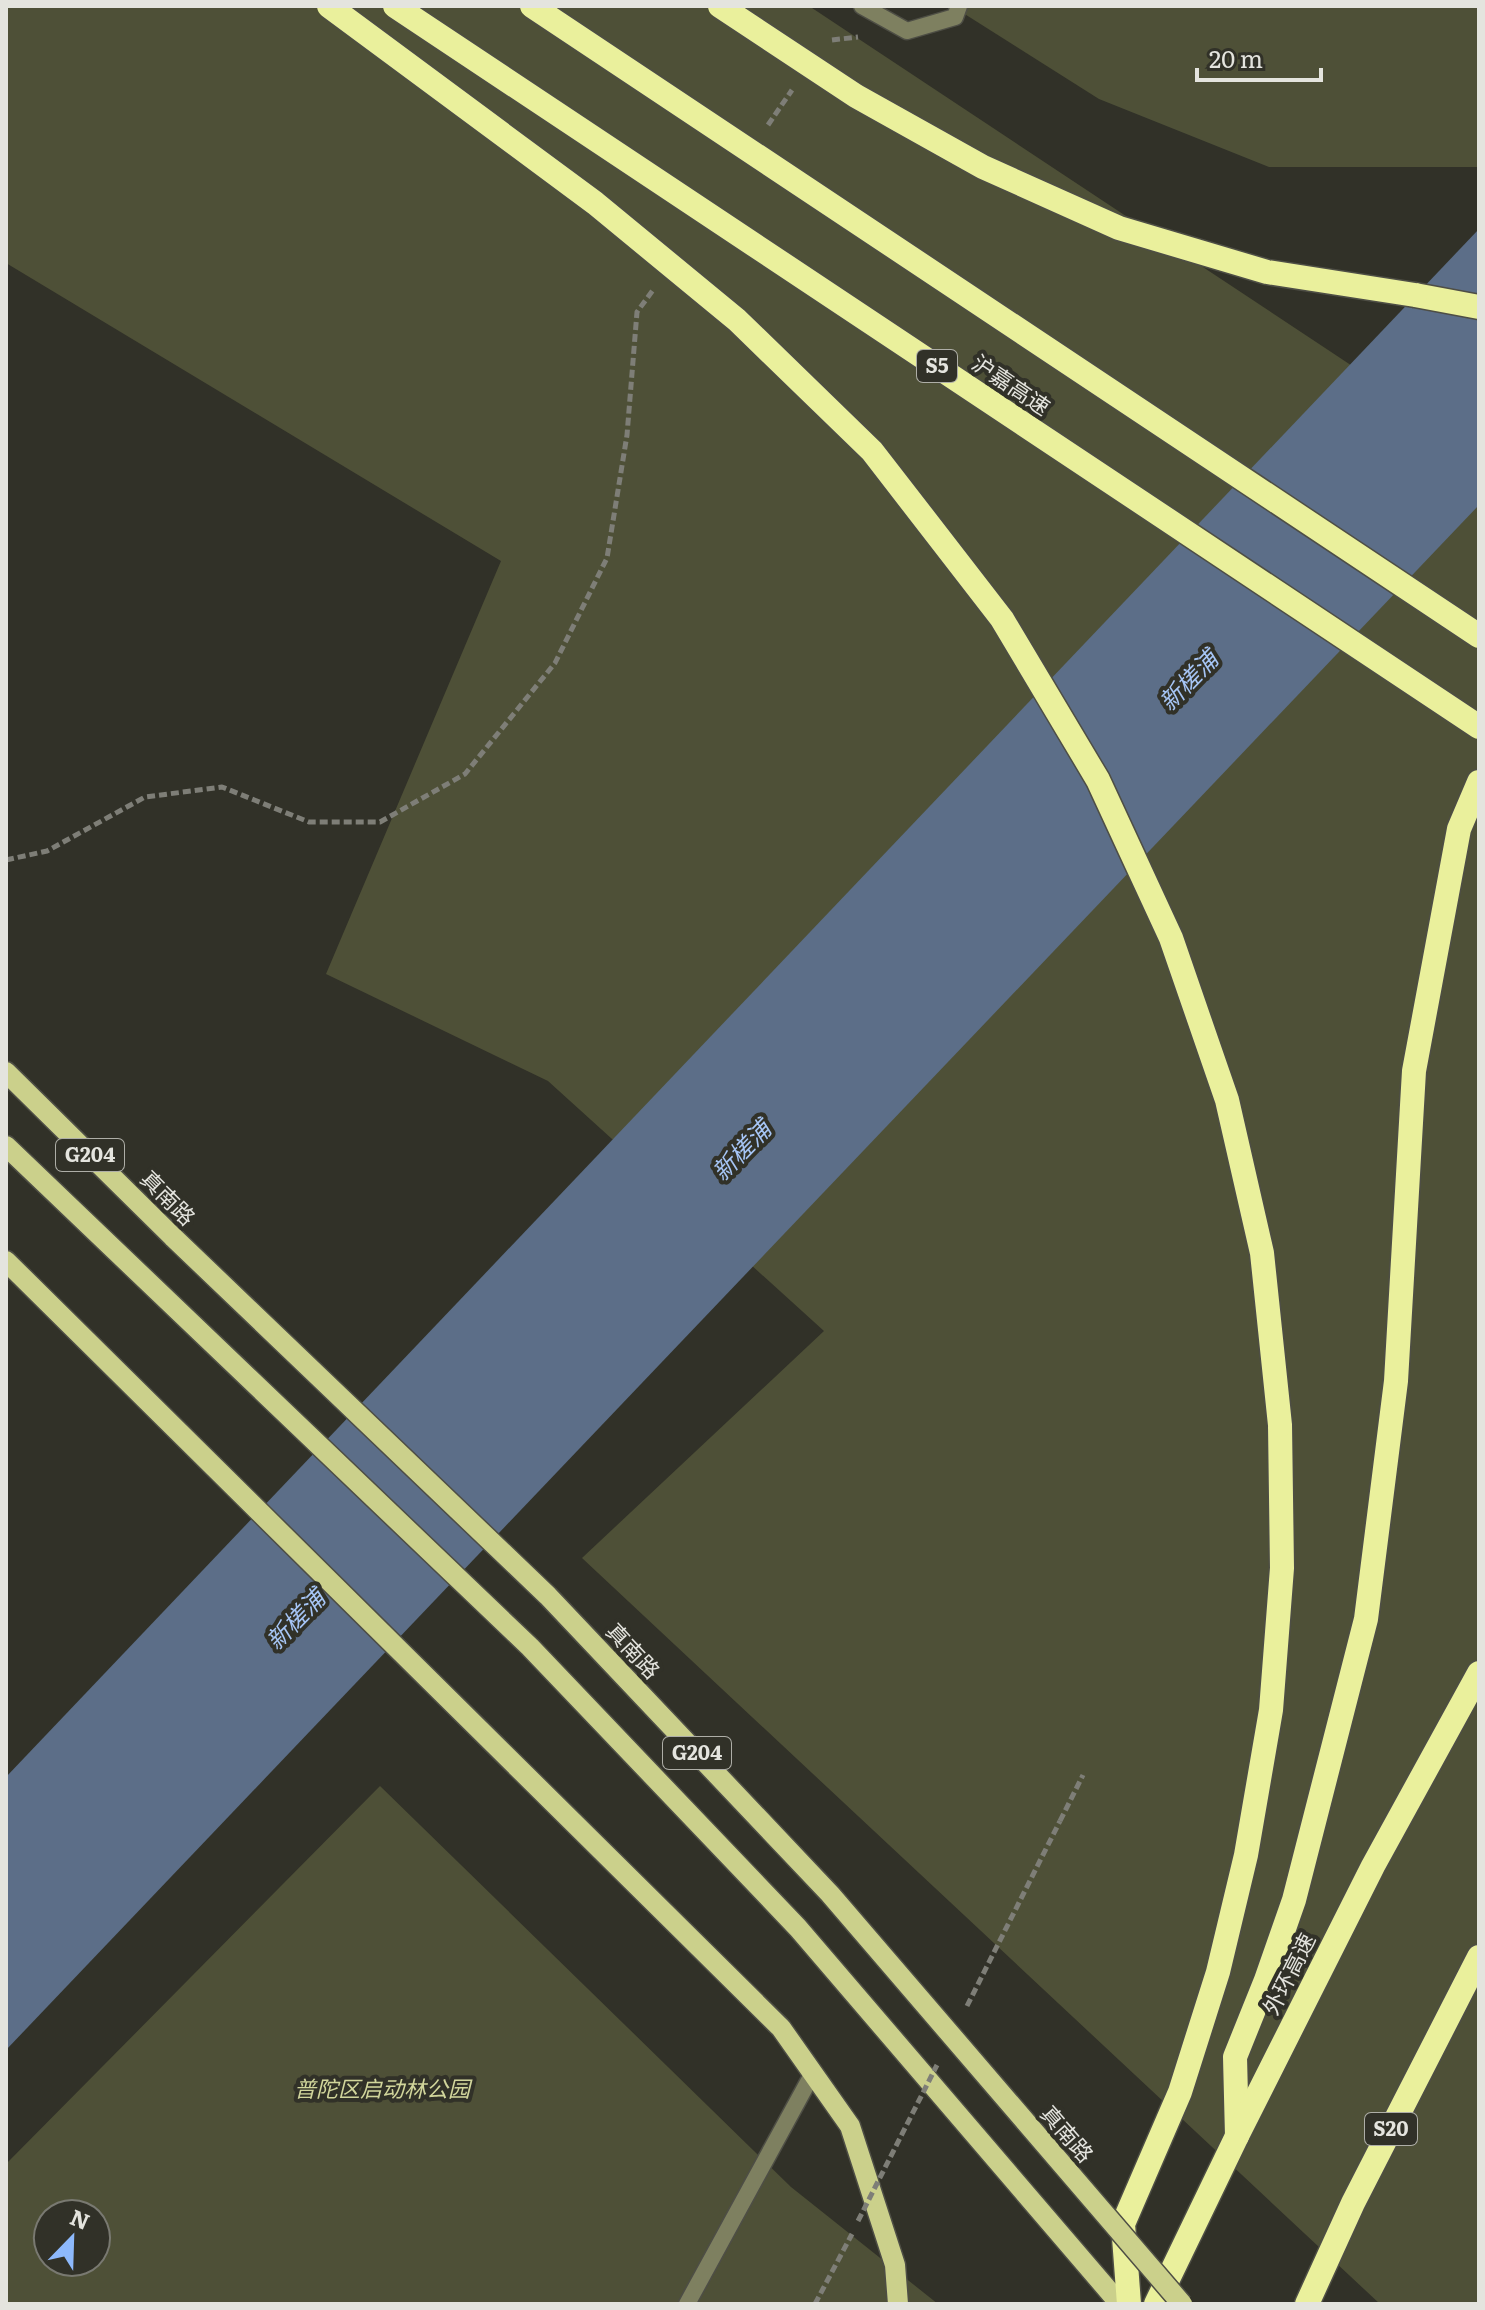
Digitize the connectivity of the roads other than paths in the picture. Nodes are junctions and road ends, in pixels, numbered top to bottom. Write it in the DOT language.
graph roads {
  1 [pos="329,6"];
  2 [pos="395,6"];
  3 [pos="532,6"];
  4 [pos="720,6"];
  5 [pos="862,6"];
  6 [pos="959,6"];
  7 [pos="1479,292"];
  8 [pos="1415,295"];
  9 [pos="1479,307"];
  10 [pos="1479,636"];
  11 [pos="1479,727"];
  12 [pos="1479,782"];
  13 [pos="6,1072"];
  14 [pos="6,1146"];
  15 [pos="6,1261"];
  16 [pos="1479,1673"];
  17 [pos="1479,1957"];
  18 [pos="813,2073"];
  19 [pos="1237,2136"];
  20 [pos="687,2304"];
  21 [pos="898,2304"];
  22 [pos="1120,2304"];
  23 [pos="1129,2304"];
  24 [pos="1156,2304"];
  25 [pos="1182,2304"];
  26 [pos="1307,2304"];
  1 -- 23 [label="highway, bridge"];
  2 -- 11 [label="highway, 沪嘉高速 / S5, bridge"];
  3 -- 10 [label="highway, bridge"];
  4 -- 8 [label="highway, bridge"];
  5 -- 6 [label="lane"];
  7 -- 8 [label="highway"];
  8 -- 9 [label="highway"];
  12 -- 19 [label="highway"];
  13 -- 25 [label="main road, 真南路 / G204, bridge"];
  14 -- 22 [label="main road, G204"];
  15 -- 18 [label="main road"];
  16 -- 19 [label="highway, 外环高速"];
  17 -- 26 [label="highway, S20"];
  18 -- 20 [label="lane"];
  18 -- 21 [label="main road"];
  19 -- 24 [label="highway, 外环高速"];
}
